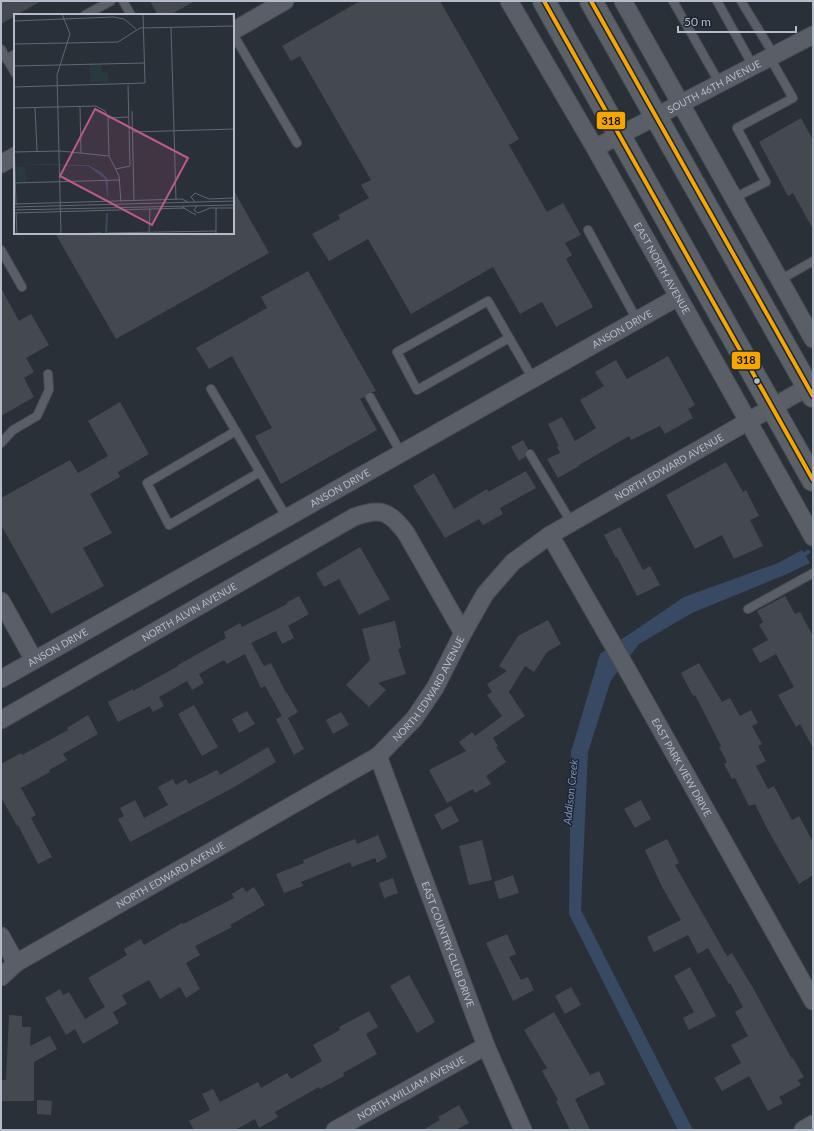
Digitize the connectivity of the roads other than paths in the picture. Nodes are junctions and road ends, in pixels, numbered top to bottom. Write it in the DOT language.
graph roads {
  1 [pos="111,1"];
  2 [pos="123,1"];
  3 [pos="285,1"];
  4 [pos="509,1"];
  5 [pos="544,1"];
  6 [pos="591,1"];
  7 [pos="623,1"];
  8 [pos="673,1"];
  9 [pos="717,1"];
  10 [pos="741,1"];
  11 [pos="87,14"];
  12 [pos="130,14"];
  13 [pos="234,30"];
  14 [pos="813,35"];
  15 [pos="234,36"];
  16 [pos="1,49"];
  17 [pos="14,55"];
  18 [pos="772,56"];
  19 [pos="6,59"];
  20 [pos="753,66"];
  21 [pos="14,71"];
  22 [pos="720,84"];
  23 [pos="681,104"];
  24 [pos="656,117"];
  25 [pos="619,136"];
  26 [pos="297,143"];
  27 [pos="595,148"];
  28 [pos="14,157"];
  29 [pos="1,164"];
  30 [pos="734,198"];
  31 [pos="588,230"];
  32 [pos="1,250"];
  33 [pos="813,261"];
  34 [pos="780,280"];
  35 [pos="22,287"];
  36 [pos="678,297"];
  37 [pos="637,320"];
  38 [pos="510,338"];
  39 [pos="813,339"];
  40 [pos="48,374"];
  41 [pos="533,379"];
  42 [pos="211,389"];
  43 [pos="811,389"];
  44 [pos="370,397"];
  45 [pos="772,408"];
  46 [pos="748,421"];
  47 [pos="236,431"];
  48 [pos="1,443"];
  49 [pos="401,453"];
  50 [pos="530,454"];
  51 [pos="260,472"];
  52 [pos="813,480"];
  53 [pos="287,518"];
  54 [pos="571,522"];
  55 [pos="550,535"];
  56 [pos="813,536"];
  57 [pos="813,572"];
  58 [pos="1,601"];
  59 [pos="748,608"];
  60 [pos="463,633"];
  61 [pos="34,660"];
  62 [pos="1,679"];
  63 [pos="1,720"];
  64 [pos="378,756"];
  65 [pos="1,936"];
  66 [pos="16,963"];
  67 [pos="1,977"];
  68 [pos="813,1001"];
  69 [pos="486,1046"];
  70 [pos="813,1124"];
  71 [pos="335,1130"];
  72 [pos="522,1130"];
  73 [pos="803,1130"];
  1 -- 11 [label="lane"];
  2 -- 12 [label="lane"];
  3 -- 13 [label="street"];
  4 -- 27 [label="street, EAST NORTH AVENUE"];
  5 -- 25 [label="main road"];
  6 -- 24 [label="main road"];
  7 -- 23 [label="street"];
  8 -- 22 [label="lane"];
  9 -- 20 [label="lane"];
  10 -- 18 [label="lane"];
  14 -- 18 [label="street, SOUTH 46TH AVENUE"];
  15 -- 26 [label="lane"];
  16 -- 19 [label="lane"];
  17 -- 19 [label="lane"];
  18 -- 20 [label="street, SOUTH 46TH AVENUE"];
  18 -- 30 [label="lane"];
  19 -- 21 [label="lane"];
  20 -- 22 [label="street, SOUTH 46TH AVENUE"];
  22 -- 23 [label="street, SOUTH 46TH AVENUE"];
  23 -- 24 [label="street, SOUTH 46TH AVENUE"];
  23 -- 30 [label="street"];
  24 -- 25 [label="street, SOUTH 46TH AVENUE"];
  24 -- 43 [label="main road"];
  25 -- 27 [label="street, SOUTH 46TH AVENUE"];
  25 -- 45 [label="main road"];
  27 -- 36 [label="street, EAST NORTH AVENUE"];
  28 -- 29 [label="street"];
  30 -- 34 [label="street"];
  31 -- 37 [label="lane"];
  32 -- 35 [label="lane"];
  33 -- 34 [label="lane"];
  34 -- 39 [label="street"];
  36 -- 37 [label="street, ANSON DRIVE"];
  36 -- 46 [label="street, EAST NORTH AVENUE"];
  37 -- 41 [label="street, ANSON DRIVE"];
  38 -- 38 [label="lane"];
  38 -- 41 [label="lane"];
  40 -- 48 [label="lane"];
  41 -- 49 [label="street, ANSON DRIVE"];
  42 -- 47 [label="lane"];
  43 -- 45 [label="street, NORTH EDWARD AVENUE"];
  44 -- 49 [label="lane"];
  45 -- 46 [label="street, NORTH EDWARD AVENUE"];
  45 -- 52 [label="main road"];
  46 -- 54 [label="street, NORTH EDWARD AVENUE"];
  46 -- 56 [label="street, EAST NORTH AVENUE"];
  47 -- 51 [label="lane"];
  47 -- 51 [label="lane"];
  49 -- 53 [label="street, ANSON DRIVE"];
  50 -- 54 [label="lane"];
  51 -- 53 [label="lane"];
  53 -- 61 [label="street, ANSON DRIVE"];
  54 -- 55 [label="street, NORTH EDWARD AVENUE"];
  55 -- 60 [label="street, NORTH EDWARD AVENUE"];
  55 -- 68 [label="street, EAST PARK VIEW DRIVE"];
  57 -- 59 [label="lane"];
  58 -- 61 [label="street"];
  60 -- 63 [label="street, NORTH ALVIN AVENUE"];
  60 -- 64 [label="street, NORTH EDWARD AVENUE"];
  61 -- 62 [label="street, ANSON DRIVE"];
  64 -- 66 [label="street, NORTH EDWARD AVENUE"];
  64 -- 69 [label="street, EAST COUNTRY CLUB DRIVE"];
  65 -- 66 [label="street"];
  66 -- 67 [label="street, NORTH EDWARD AVENUE"];
  69 -- 71 [label="street, NORTH WILLIAM AVENUE"];
  69 -- 72 [label="street, EAST COUNTRY CLUB DRIVE"];
  70 -- 73 [label="street"];
}
